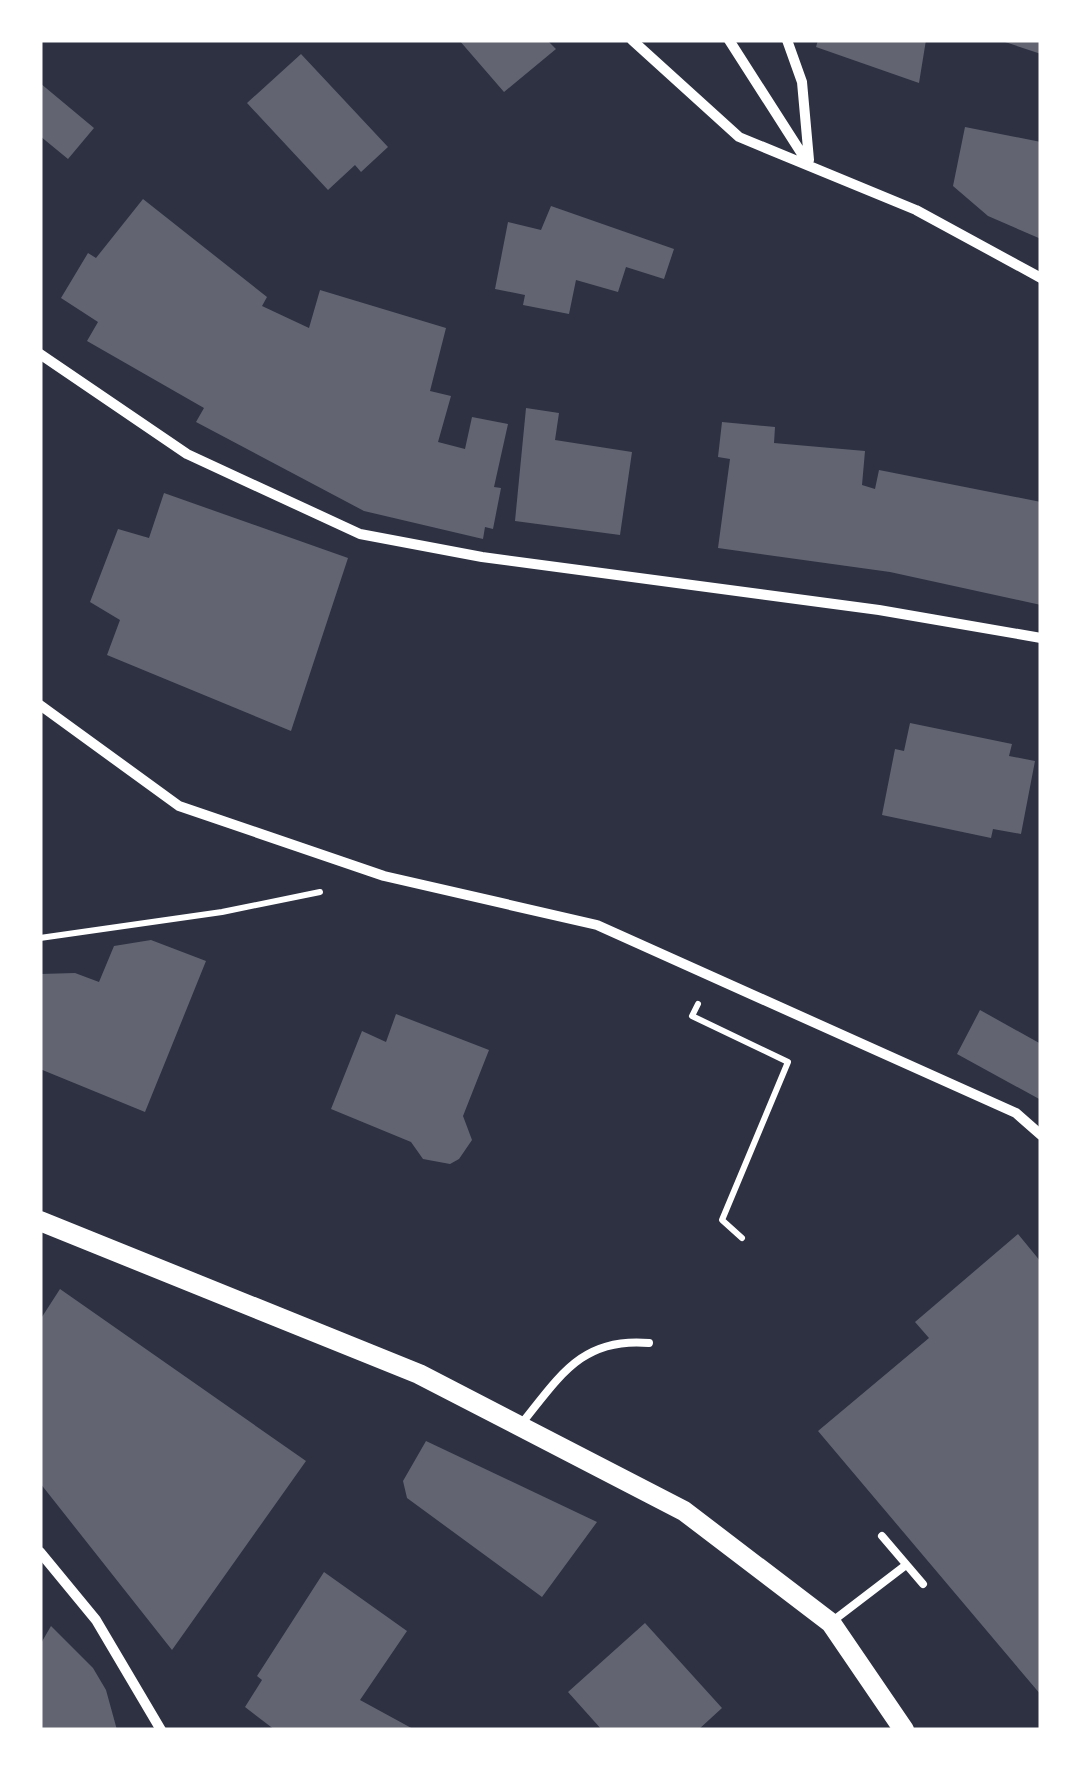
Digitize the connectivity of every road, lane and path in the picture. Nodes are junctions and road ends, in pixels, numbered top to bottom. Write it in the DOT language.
graph roads {
  1 [pos="632,40"];
  2 [pos="729,40"];
  3 [pos="787,40"];
  4 [pos="809,166"];
  5 [pos="1041,278"];
  6 [pos="40,354"];
  7 [pos="1041,638"];
  8 [pos="40,705"];
  9 [pos="384,876"];
  10 [pos="40,938"];
  11 [pos="712,976"];
  12 [pos="1041,1135"];
  13 [pos="40,1221"];
  14 [pos="742,1238"];
  15 [pos="649,1343"];
  16 [pos="519,1426"];
  17 [pos="882,1536"];
  18 [pos="40,1552"];
  19 [pos="906,1565"];
  20 [pos="923,1584"];
  21 [pos="831,1623"];
  22 [pos="161,1730"];
  23 [pos="904,1730"];
  1 -- 4 [label="street"];
  2 -- 4 [label="street"];
  3 -- 4 [label="street"];
  4 -- 5 [label="street"];
  6 -- 7 [label="street"];
  8 -- 9 [label="street"];
  9 -- 10 [label="path"];
  9 -- 11 [label="street"];
  11 -- 12 [label="street"];
  11 -- 14 [label="path"];
  13 -- 16 [label="main road"];
  15 -- 16 [label="lane"];
  16 -- 21 [label="main road"];
  17 -- 19 [label="lane"];
  18 -- 22 [label="street"];
  19 -- 20 [label="lane"];
  19 -- 21 [label="lane"];
  21 -- 23 [label="main road"];
}
